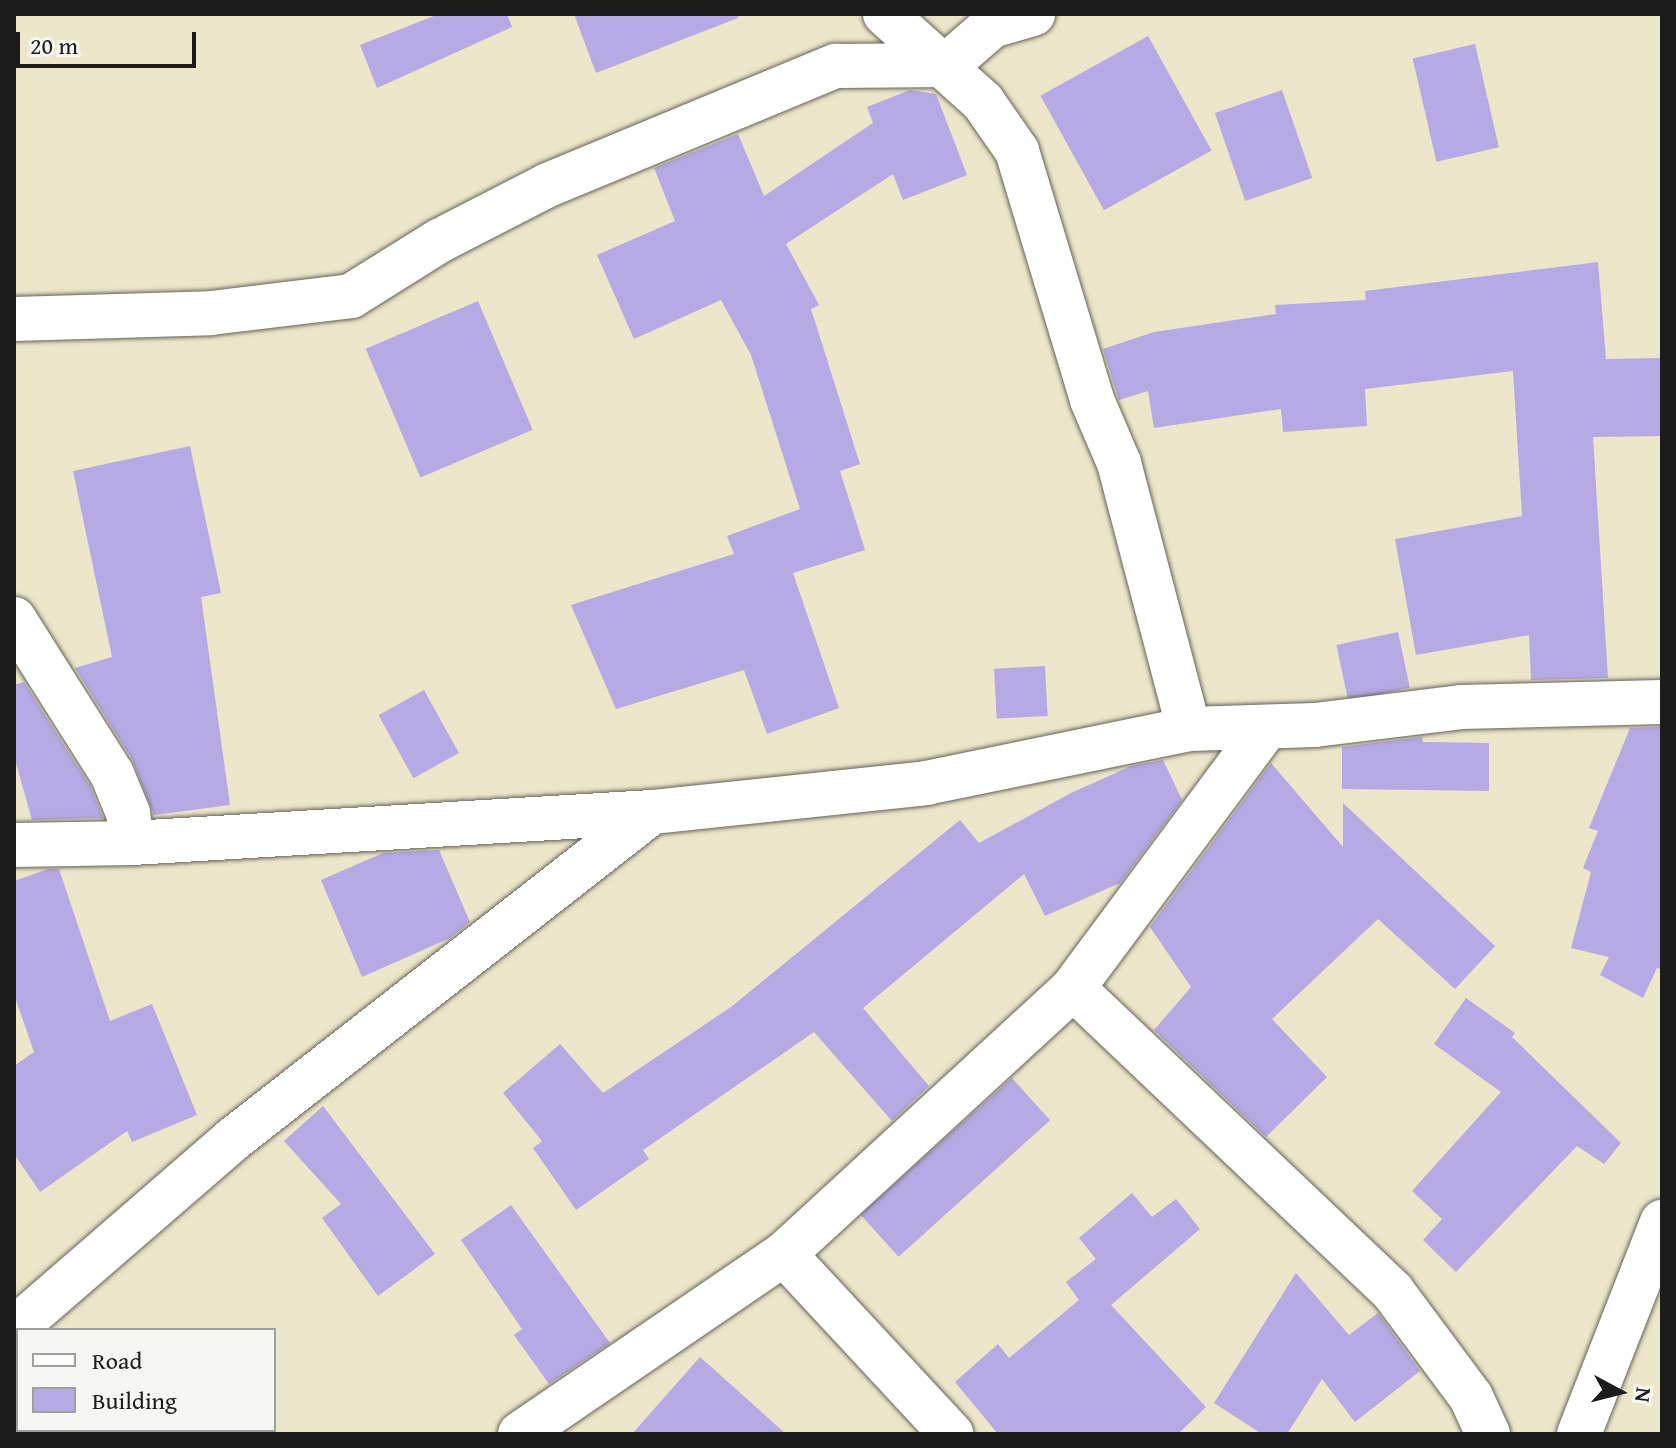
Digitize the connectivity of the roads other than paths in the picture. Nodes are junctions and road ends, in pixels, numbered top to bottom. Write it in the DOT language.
graph roads {
  1 [pos="885,14"];
  2 [pos="1033,14"];
  3 [pos="947,65"];
  4 [pos="14,319"];
  5 [pos="14,619"];
  6 [pos="1662,702"];
  7 [pos="1267,727"];
  8 [pos="1189,729"];
  9 [pos="652,812"];
  10 [pos="132,843"];
  11 [pos="14,845"];
  12 [pos="1073,988"];
  13 [pos="1662,1222"];
  14 [pos="784,1254"];
  15 [pos="14,1329"];
  16 [pos="520,1434"];
  17 [pos="951,1434"];
  18 [pos="1488,1434"];
  19 [pos="1579,1434"];
  1 -- 3 [label="main road"];
  2 -- 3 [label="main road"];
  3 -- 4 [label="main road"];
  3 -- 8 [label="main road"];
  5 -- 10 [label="main road"];
  6 -- 7 [label="main road"];
  7 -- 8 [label="main road"];
  7 -- 12 [label="main road"];
  8 -- 9 [label="main road"];
  9 -- 10 [label="main road"];
  9 -- 15 [label="main road"];
  10 -- 11 [label="main road"];
  12 -- 14 [label="main road"];
  12 -- 18 [label="main road"];
  13 -- 19 [label="main road"];
  14 -- 16 [label="main road"];
  14 -- 17 [label="main road"];
}
